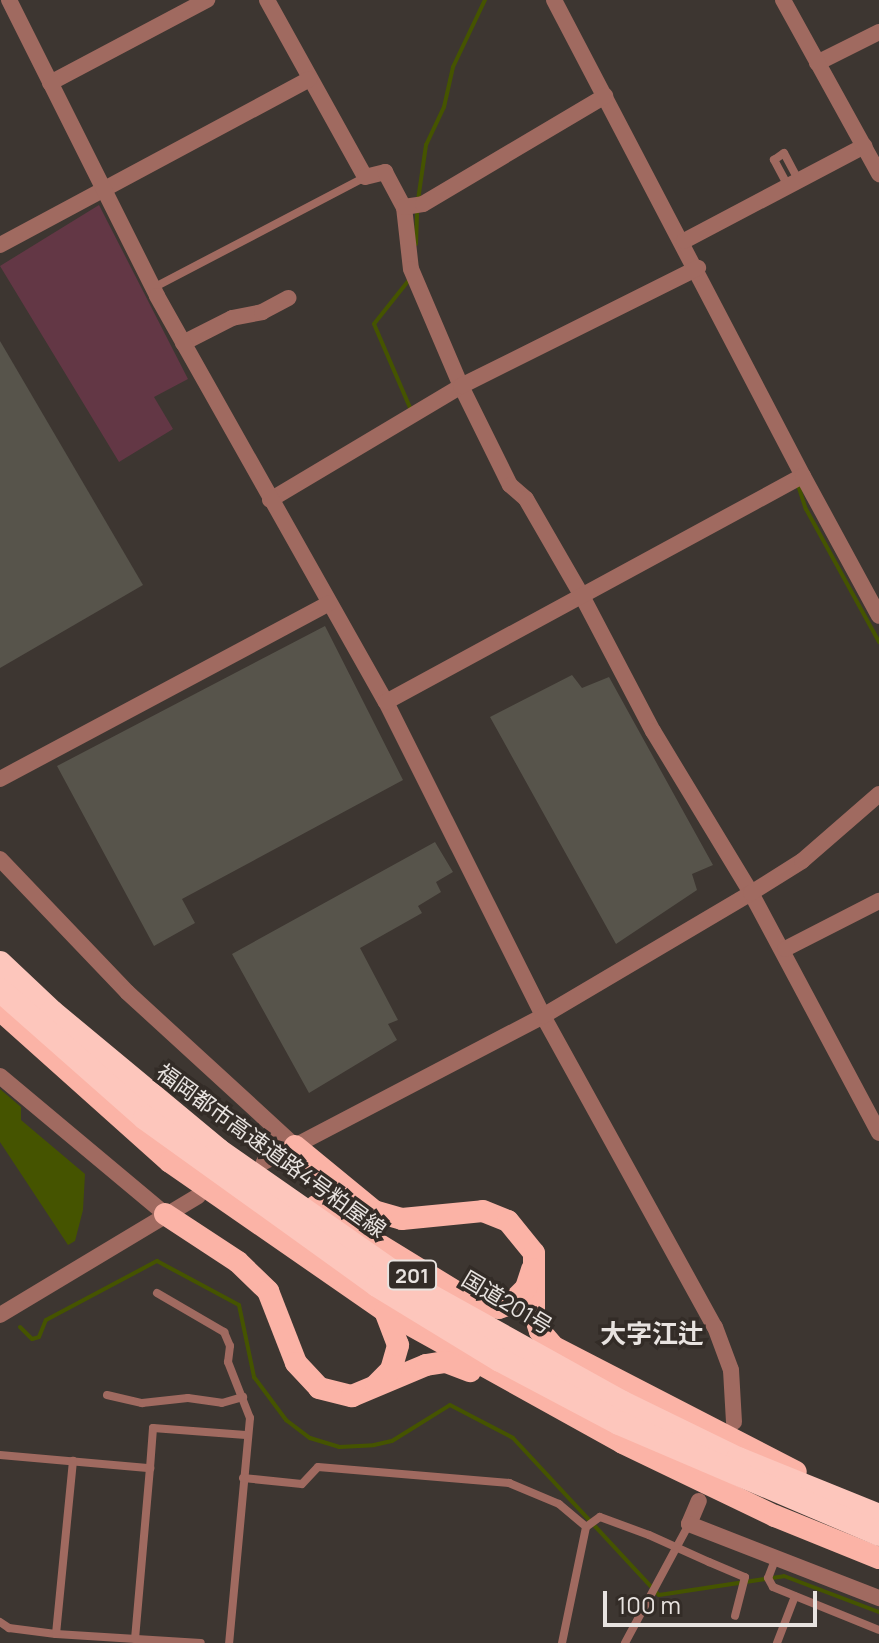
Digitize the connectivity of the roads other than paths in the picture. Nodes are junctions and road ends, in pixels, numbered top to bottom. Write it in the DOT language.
graph roads {
  1 [pos="9,0"];
  2 [pos="207,0"];
  3 [pos="267,0"];
  4 [pos="554,0"];
  5 [pos="783,0"];
  6 [pos="879,32"];
  7 [pos="817,63"];
  8 [pos="309,79"];
  9 [pos="50,83"];
  10 [pos="605,96"];
  11 [pos="864,146"];
  12 [pos="879,174"];
  13 [pos="365,177"];
  14 [pos="103,187"];
  15 [pos="404,207"];
  16 [pos="684,241"];
  17 [pos="0,245"];
  18 [pos="698,268"];
  19 [pos="153,288"];
  20 [pos="288,298"];
  21 [pos="183,343"];
  22 [pos="461,386"];
  23 [pos="803,476"];
  24 [pos="270,500"];
  25 [pos="582,596"];
  26 [pos="329,603"];
  27 [pos="879,616"];
  28 [pos="386,702"];
  29 [pos="0,779"];
  30 [pos="879,794"];
  31 [pos="0,859"];
  32 [pos="751,893"];
  33 [pos="879,901"];
  34 [pos="785,949"];
  35 [pos="0,956"];
  36 [pos="0,963"];
  37 [pos="0,990"];
  38 [pos="0,1010"];
  39 [pos="543,1016"];
  40 [pos="0,1076"];
  41 [pos="879,1133"];
  42 [pos="295,1146"];
  43 [pos="267,1170"];
  44 [pos="198,1196"];
  45 [pos="165,1214"];
  46 [pos="534,1264"];
  47 [pos="157,1293"];
  48 [pos="385,1311"];
  49 [pos="0,1315"];
  50 [pos="370,1392"];
  51 [pos="107,1395"];
  52 [pos="243,1397"];
  53 [pos="734,1422"];
  54 [pos="246,1435"];
  55 [pos="623,1443"];
  56 [pos="0,1455"];
  57 [pos="73,1461"];
  58 [pos="150,1468"];
  59 [pos="805,1477"];
  60 [pos="243,1478"];
  61 [pos="699,1501"];
  62 [pos="879,1507"];
  63 [pos="879,1516"];
  64 [pos="689,1524"];
  65 [pos="586,1527"];
  66 [pos="879,1534"];
  67 [pos="879,1558"];
  68 [pos="775,1560"];
  69 [pos="795,1596"];
  70 [pos="879,1598"];
  71 [pos="735,1616"];
  72 [pos="0,1622"];
  73 [pos="879,1630"];
  74 [pos="56,1634"];
  75 [pos="135,1639"];
  76 [pos="201,1643"];
  77 [pos="229,1643"];
  78 [pos="562,1643"];
  79 [pos="625,1643"];
  80 [pos="777,1643"];
  1 -- 9 [label="street"];
  2 -- 9 [label="street"];
  3 -- 8 [label="street"];
  4 -- 10 [label="street"];
  5 -- 7 [label="street"];
  6 -- 7 [label="street"];
  7 -- 11 [label="street"];
  8 -- 13 [label="street"];
  8 -- 14 [label="street"];
  9 -- 14 [label="street"];
  10 -- 15 [label="street"];
  10 -- 16 [label="street"];
  11 -- 12 [label="street"];
  11 -- 16 [label="street"];
  13 -- 15 [label="street"];
  13 -- 19 [label="lane"];
  14 -- 17 [label="street"];
  14 -- 19 [label="street"];
  15 -- 22 [label="street"];
  16 -- 18 [label="street"];
  18 -- 22 [label="street"];
  18 -- 23 [label="street"];
  19 -- 21 [label="street"];
  20 -- 21 [label="street"];
  21 -- 24 [label="street"];
  22 -- 24 [label="street"];
  22 -- 25 [label="street"];
  23 -- 25 [label="street"];
  23 -- 27 [label="street"];
  24 -- 26 [label="street"];
  25 -- 28 [label="street"];
  25 -- 32 [label="street"];
  26 -- 28 [label="street"];
  26 -- 29 [label="street"];
  28 -- 39 [label="street"];
  30 -- 32 [label="street"];
  31 -- 42 [label="street"];
  32 -- 34 [label="street"];
  32 -- 39 [label="street"];
  33 -- 34 [label="street"];
  34 -- 41 [label="street"];
  35 -- 43 [label="highway, 国道201号 / 201"];
  36 -- 63 [label="highway, 福岡都市高速道路4号粕屋線, bridge"];
  37 -- 66 [label="highway, 福岡都市高速道路4号粕屋線, bridge"];
  38 -- 48 [label="highway, 201"];
  39 -- 42 [label="street"];
  39 -- 53 [label="street"];
  40 -- 45 [label="street"];
  42 -- 43 [label="street"];
  42 -- 46 [label="highway"];
  43 -- 46 [label="highway"];
  43 -- 59 [label="highway, 国道201号 / 201"];
  44 -- 45 [label="street"];
  45 -- 49 [label="street"];
  45 -- 50 [label="highway"];
  46 -- 59 [label="highway"];
  47 -- 52 [label="lane"];
  48 -- 50 [label="highway"];
  48 -- 55 [label="highway, 201"];
  50 -- 55 [label="highway"];
  51 -- 52 [label="lane"];
  52 -- 54 [label="lane"];
  54 -- 58 [label="lane"];
  54 -- 60 [label="lane"];
  55 -- 67 [label="highway, 201"];
  56 -- 57 [label="lane"];
  57 -- 58 [label="lane"];
  57 -- 74 [label="lane"];
  58 -- 75 [label="lane"];
  59 -- 62 [label="highway, 国道201号 / 201"];
  60 -- 65 [label="lane"];
  60 -- 77 [label="lane"];
  61 -- 64 [label="street"];
  64 -- 68 [label="street"];
  64 -- 79 [label="lane"];
  65 -- 71 [label="lane, bridge"];
  65 -- 78 [label="lane"];
  68 -- 69 [label="lane"];
  68 -- 70 [label="street"];
  69 -- 73 [label="lane"];
  69 -- 80 [label="lane"];
  72 -- 74 [label="lane"];
  74 -- 75 [label="lane"];
  75 -- 76 [label="lane"];
}
